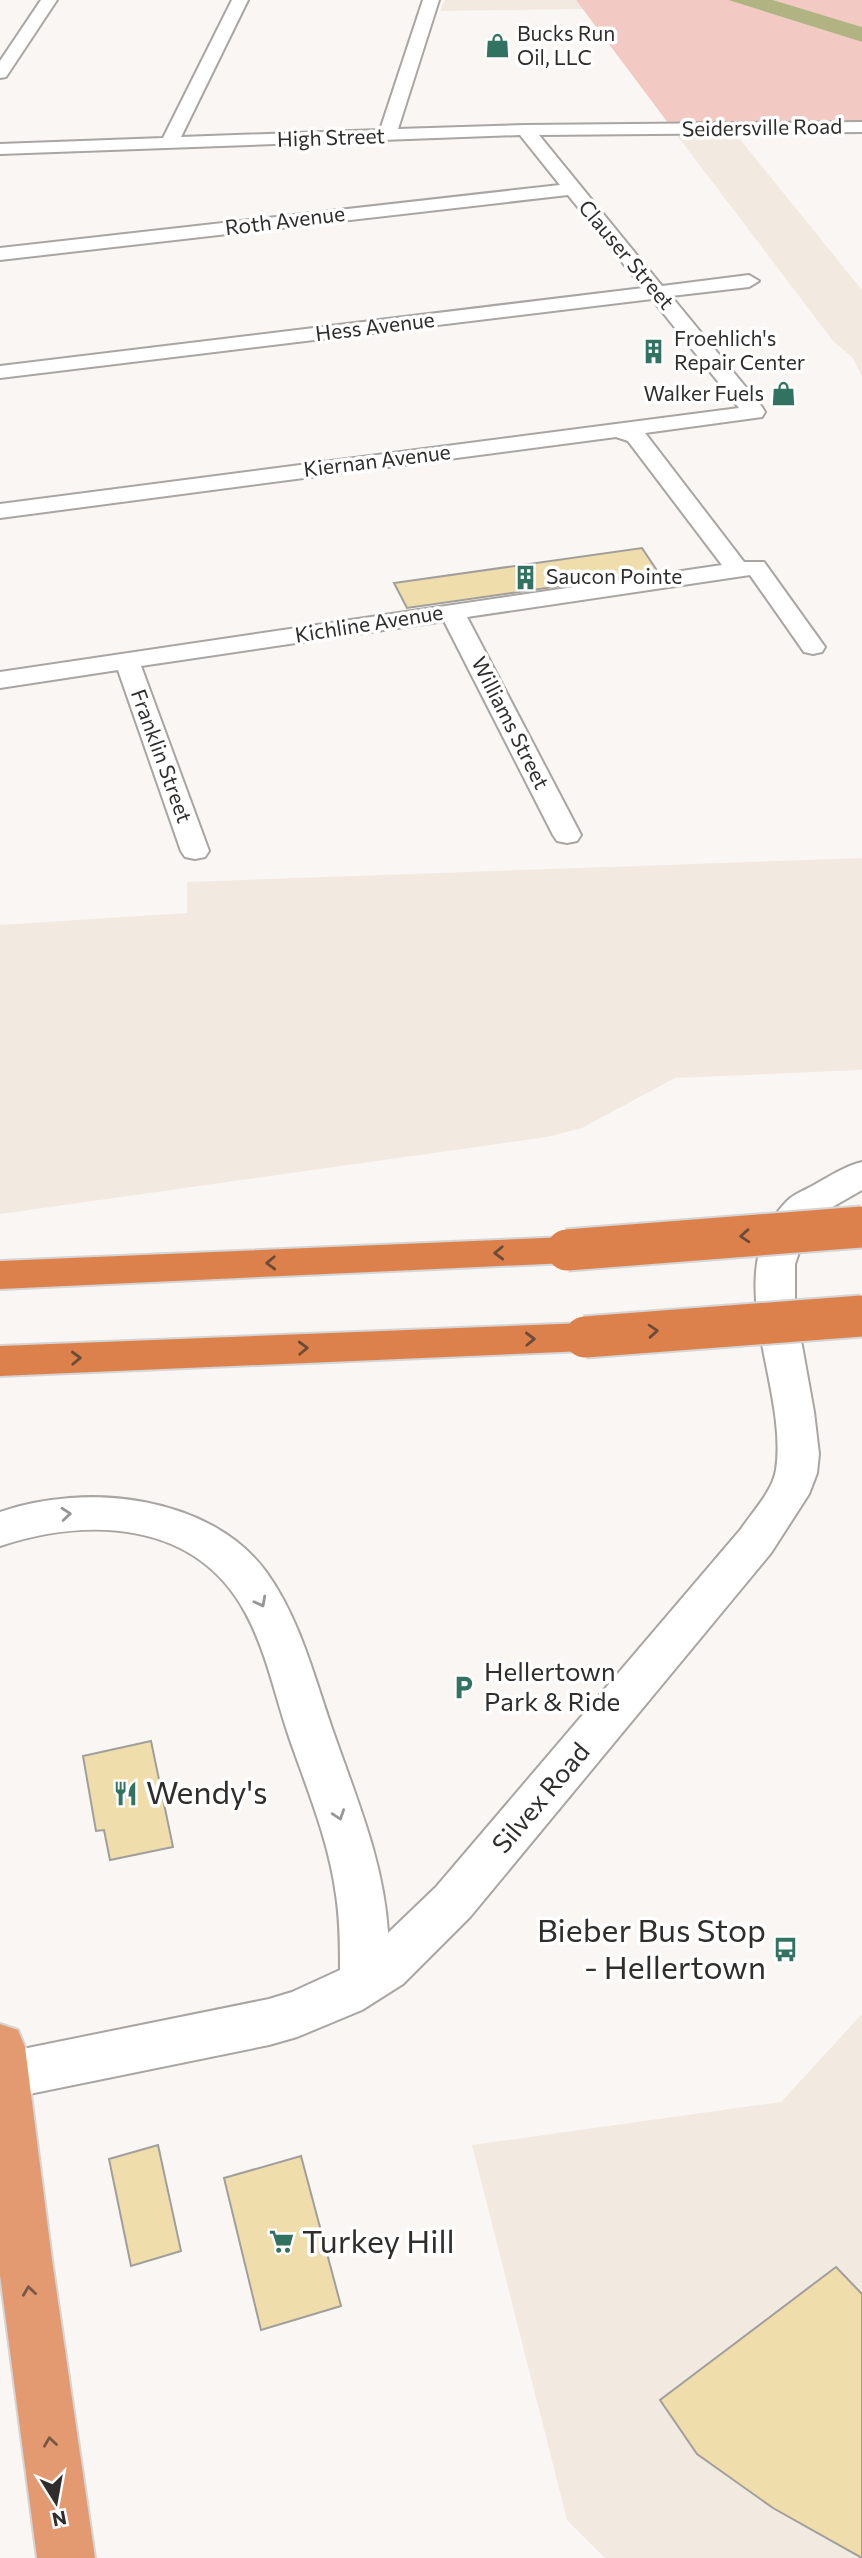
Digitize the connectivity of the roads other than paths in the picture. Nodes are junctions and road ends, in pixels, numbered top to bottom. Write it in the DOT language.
graph roads {
  1 [pos="48,0"];
  2 [pos="240,0"];
  3 [pos="431,0"];
  4 [pos="0,73"];
  5 [pos="862,127"];
  6 [pos="661,129"];
  7 [pos="524,131"];
  8 [pos="387,136"];
  9 [pos="169,143"];
  10 [pos="0,149"];
  11 [pos="571,189"];
  12 [pos="0,254"];
  13 [pos="749,281"];
  14 [pos="656,292"];
  15 [pos="0,372"];
  16 [pos="754,412"];
  17 [pos="617,430"];
  18 [pos="0,511"];
  19 [pos="738,570"];
  20 [pos="452,612"];
  21 [pos="813,647"];
  22 [pos="127,661"];
  23 [pos="0,680"];
  24 [pos="567,835"];
  25 [pos="195,851"];
  26 [pos="862,1174"];
  27 [pos="862,1227"];
  28 [pos="0,1275"];
  29 [pos="862,1316"];
  30 [pos="2,1361"];
  31 [pos="0,1529"];
  32 [pos="365,1982"];
  33 [pos="1,2067"];
  34 [pos="66,2558"];
  1 -- 4 [label="street"];
  2 -- 9 [label="street"];
  3 -- 8 [label="street"];
  5 -- 6 [label="street, Seidersville Road"];
  6 -- 7 [label="street, High Street"];
  7 -- 8 [label="street, High Street"];
  7 -- 11 [label="street, Clauser Street"];
  8 -- 9 [label="street, High Street"];
  9 -- 10 [label="street, High Street"];
  11 -- 12 [label="street, Roth Avenue"];
  11 -- 14 [label="street, Clauser Street"];
  13 -- 14 [label="street, Hess Avenue"];
  14 -- 15 [label="street, Hess Avenue"];
  14 -- 16 [label="street, Clauser Street"];
  16 -- 17 [label="street, Kiernan Avenue"];
  17 -- 18 [label="street, Kiernan Avenue"];
  17 -- 19 [label="street"];
  19 -- 20 [label="street, Kichline Avenue"];
  19 -- 21 [label="street"];
  20 -- 22 [label="street, Kichline Avenue"];
  20 -- 24 [label="street, Williams Street"];
  22 -- 23 [label="street, Kichline Avenue"];
  22 -- 25 [label="street, Franklin Street"];
  26 -- 32 [label="street, Silvex Road"];
  27 -- 28 [label="highway, one-way, bridge"];
  30 -- 29 [label="highway, one-way, bridge"];
  31 -- 32 [label="street, one-way"];
  32 -- 33 [label="street, Silvex Road"];
  34 -- 33 [label="highway, one-way"];
}
